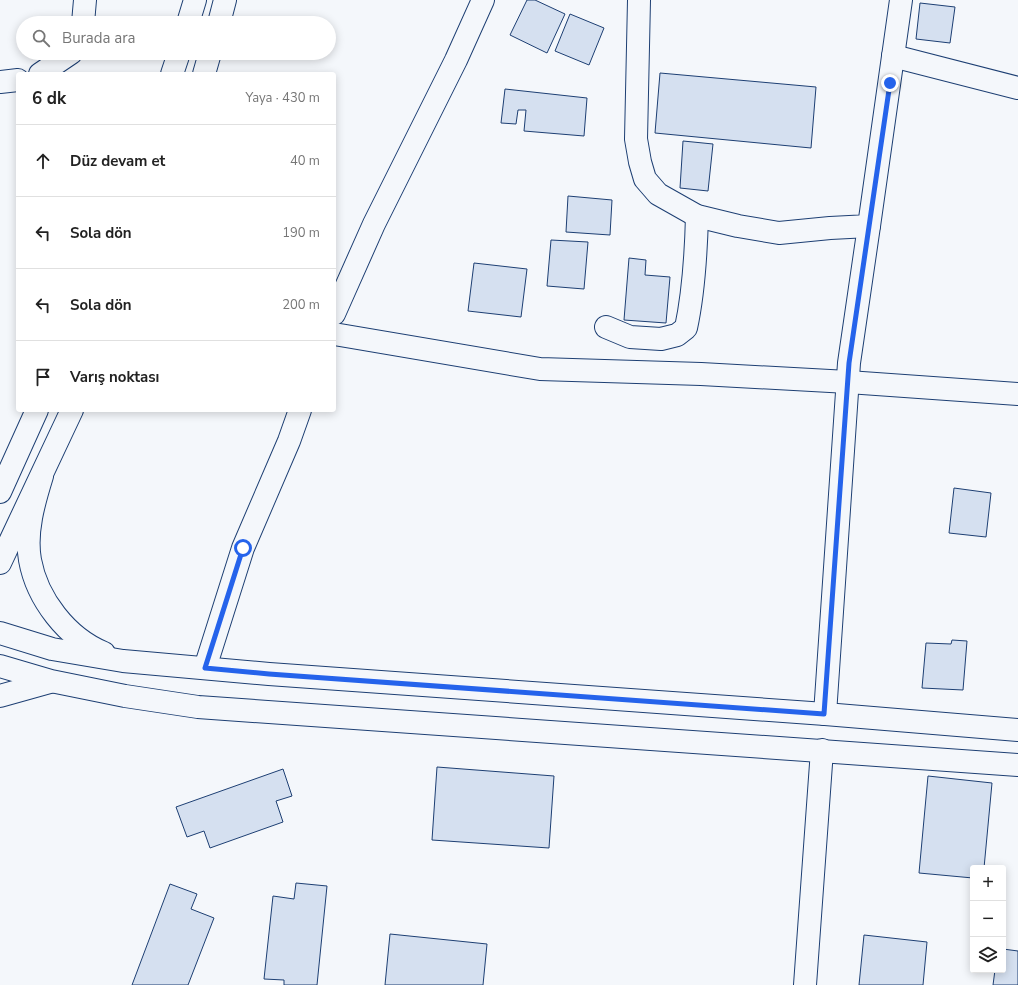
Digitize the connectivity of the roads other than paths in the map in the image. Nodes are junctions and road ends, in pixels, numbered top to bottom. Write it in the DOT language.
graph roads {
  1 [pos="85,0"];
  2 [pos="195,0"];
  3 [pos="225,0"];
  4 [pos="483,0"];
  5 [pos="639,0"];
  6 [pos="901,0"];
  7 [pos="84,16"];
  8 [pos="190,16"];
  9 [pos="221,16"];
  10 [pos="893,56"];
  11 [pos="61,60"];
  12 [pos="177,60"];
  13 [pos="208,60"];
  14 [pos="43,72"];
  15 [pos="173,72"];
  16 [pos="205,72"];
  17 [pos="16,80"];
  18 [pos="0,82"];
  19 [pos="1018,88"];
  20 [pos="698,216"];
  21 [pos="869,226"];
  22 [pos="340,285"];
  23 [pos="336,304"];
  24 [pos="606,328"];
  25 [pos="336,334"];
  26 [pos="848,382"];
  27 [pos="1018,394"];
  28 [pos="71,412"];
  29 [pos="299,412"];
  30 [pos="35,416"];
  31 [pos="0,471"];
  32 [pos="42,476"];
  33 [pos="0,492"];
  34 [pos="0,563"];
  35 [pos="0,633"];
  36 [pos="123,661"];
  37 [pos="0,666"];
  38 [pos="205,668"];
  39 [pos="51,681"];
  40 [pos="0,696"];
  41 [pos="824,714"];
  42 [pos="1018,730"];
  43 [pos="822,750"];
  44 [pos="1018,765"];
  45 [pos="805,985"];
  1 -- 7 [label="street"];
  2 -- 8 [label="street"];
  3 -- 9 [label="street"];
  4 -- 22 [label="street"];
  5 -- 20 [label="street"];
  6 -- 10 [label="street"];
  10 -- 19 [label="street"];
  10 -- 21 [label="street"];
  11 -- 14 [label="street"];
  12 -- 15 [label="street"];
  13 -- 16 [label="street"];
  17 -- 18 [label="street"];
  20 -- 21 [label="street"];
  20 -- 24 [label="street"];
  21 -- 26 [label="street"];
  22 -- 23 [label="street"];
  25 -- 26 [label="street"];
  26 -- 27 [label="street"];
  26 -- 41 [label="street"];
  28 -- 32 [label="street"];
  29 -- 38 [label="street"];
  30 -- 31 [label="street"];
  30 -- 33 [label="street"];
  32 -- 34 [label="street"];
  32 -- 36 [label="street"];
  35 -- 36 [label="street"];
  36 -- 38 [label="street"];
  37 -- 39 [label="street"];
  38 -- 41 [label="street"];
  39 -- 40 [label="street"];
  39 -- 43 [label="street"];
  41 -- 42 [label="street"];
  43 -- 44 [label="street"];
  43 -- 45 [label="street"];
}
